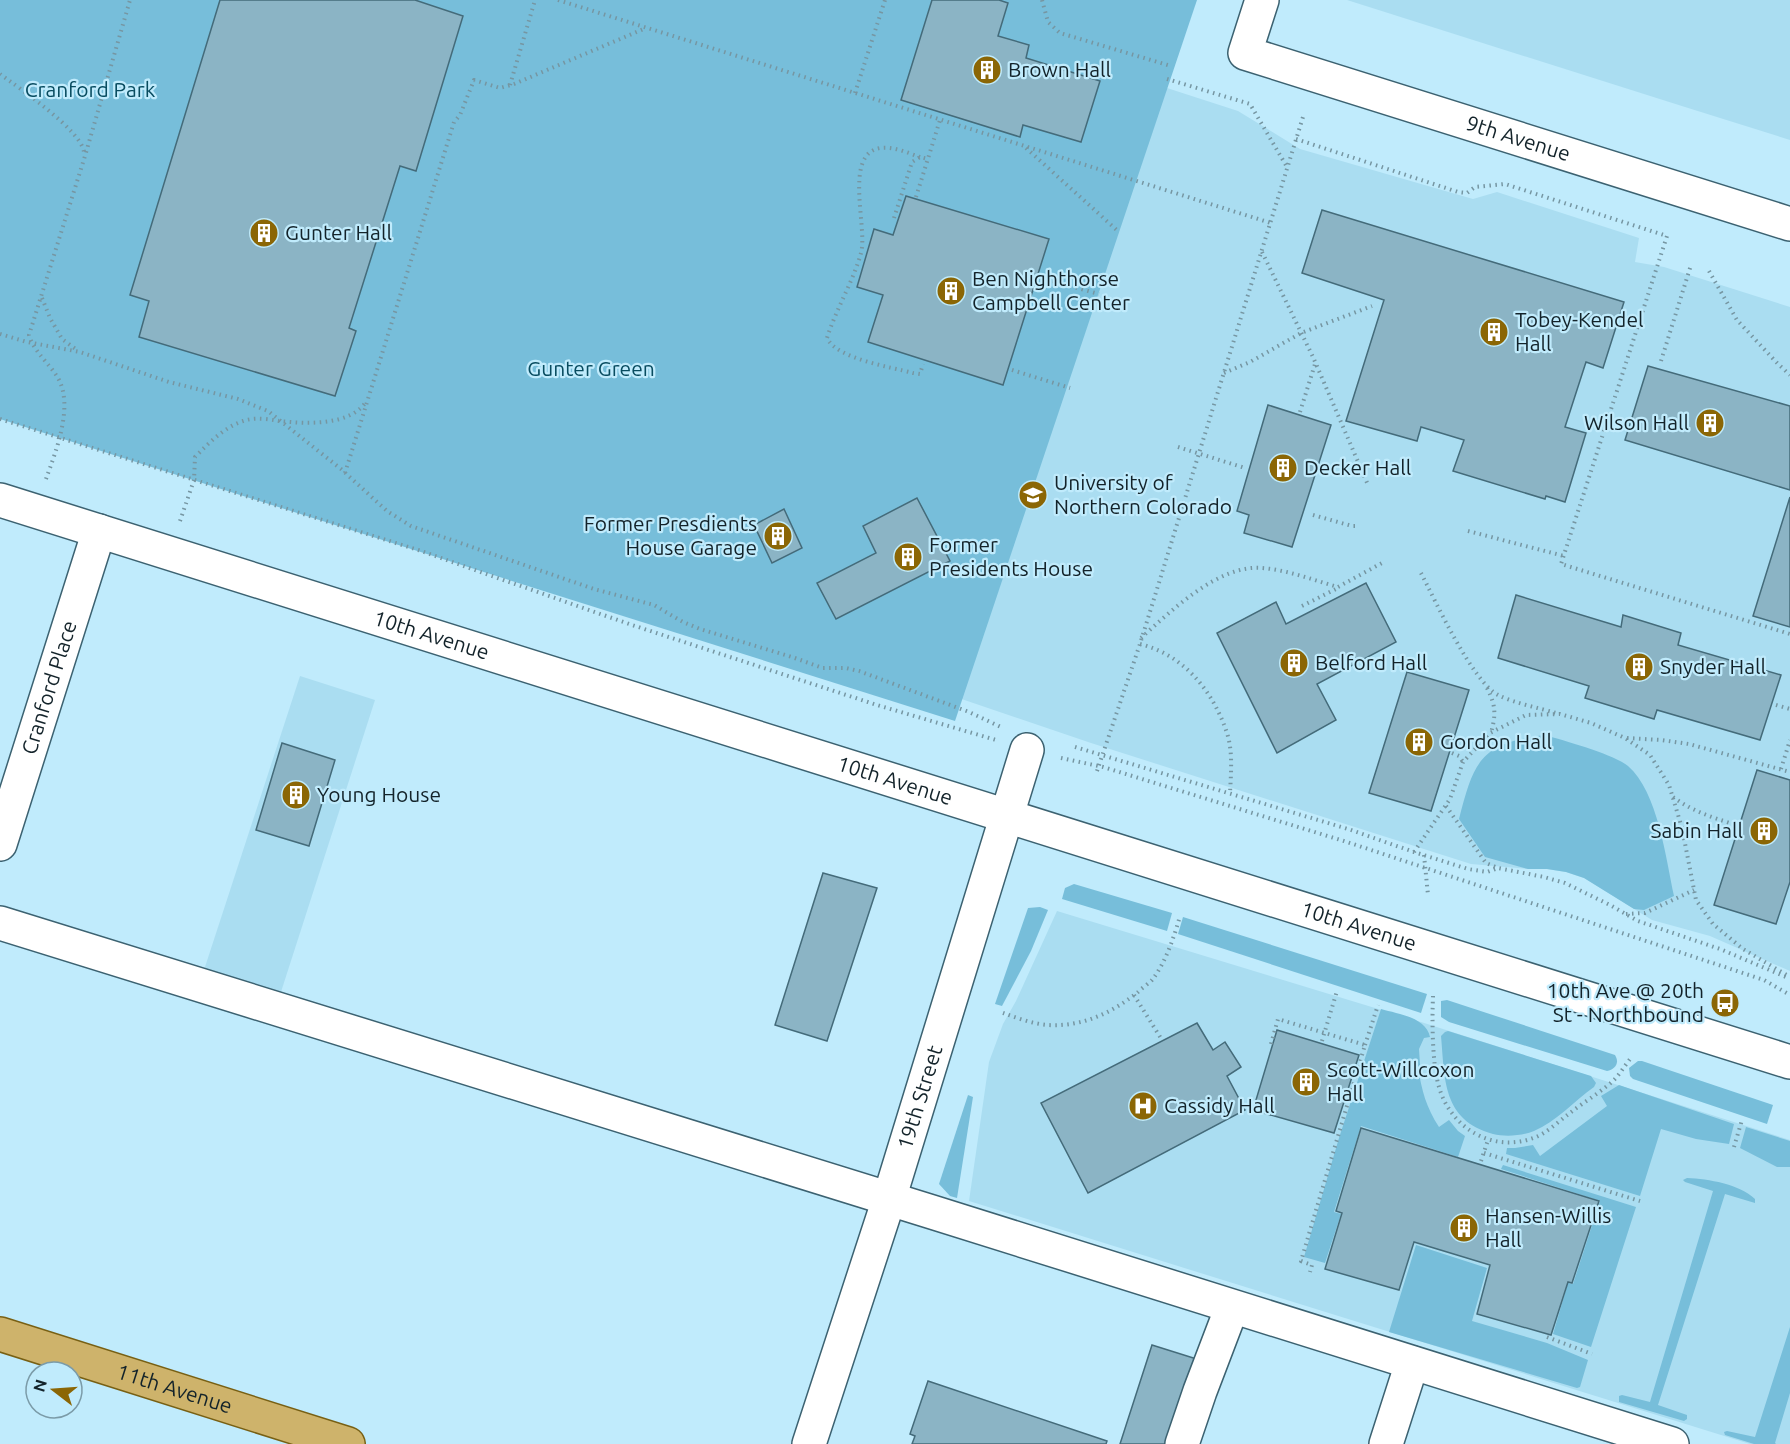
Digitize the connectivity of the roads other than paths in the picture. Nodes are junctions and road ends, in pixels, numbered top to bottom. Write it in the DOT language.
graph roads {
  1 [pos="1262,0"];
  2 [pos="1790,224"];
  3 [pos="0,500"];
  4 [pos="99,531"];
  5 [pos="1016,740"];
  6 [pos="1005,815"];
  7 [pos="0,844"];
  8 [pos="0,923"];
  9 [pos="1790,1062"];
  10 [pos="889,1199"];
  11 [pos="1233,1307"];
  12 [pos="2,1342"];
  13 [pos="1412,1363"];
  14 [pos="348,1444"];
  15 [pos="808,1444"];
  16 [pos="1182,1444"];
  17 [pos="1386,1444"];
  18 [pos="1672,1444"];
  1 -- 2 [label="street, 9th Avenue"];
  3 -- 4 [label="street, 10th Avenue"];
  4 -- 6 [label="street, 10th Avenue"];
  4 -- 7 [label="street, Cranford Place"];
  5 -- 6 [label="street, 19th Street"];
  6 -- 9 [label="street, 10th Avenue"];
  6 -- 10 [label="street, 19th Street"];
  8 -- 10 [label="street"];
  10 -- 11 [label="street"];
  10 -- 15 [label="street, 19th Street"];
  11 -- 13 [label="street"];
  11 -- 16 [label="street"];
  12 -- 14 [label="main road, 11th Avenue"];
  13 -- 17 [label="street"];
  13 -- 18 [label="street"];
}
